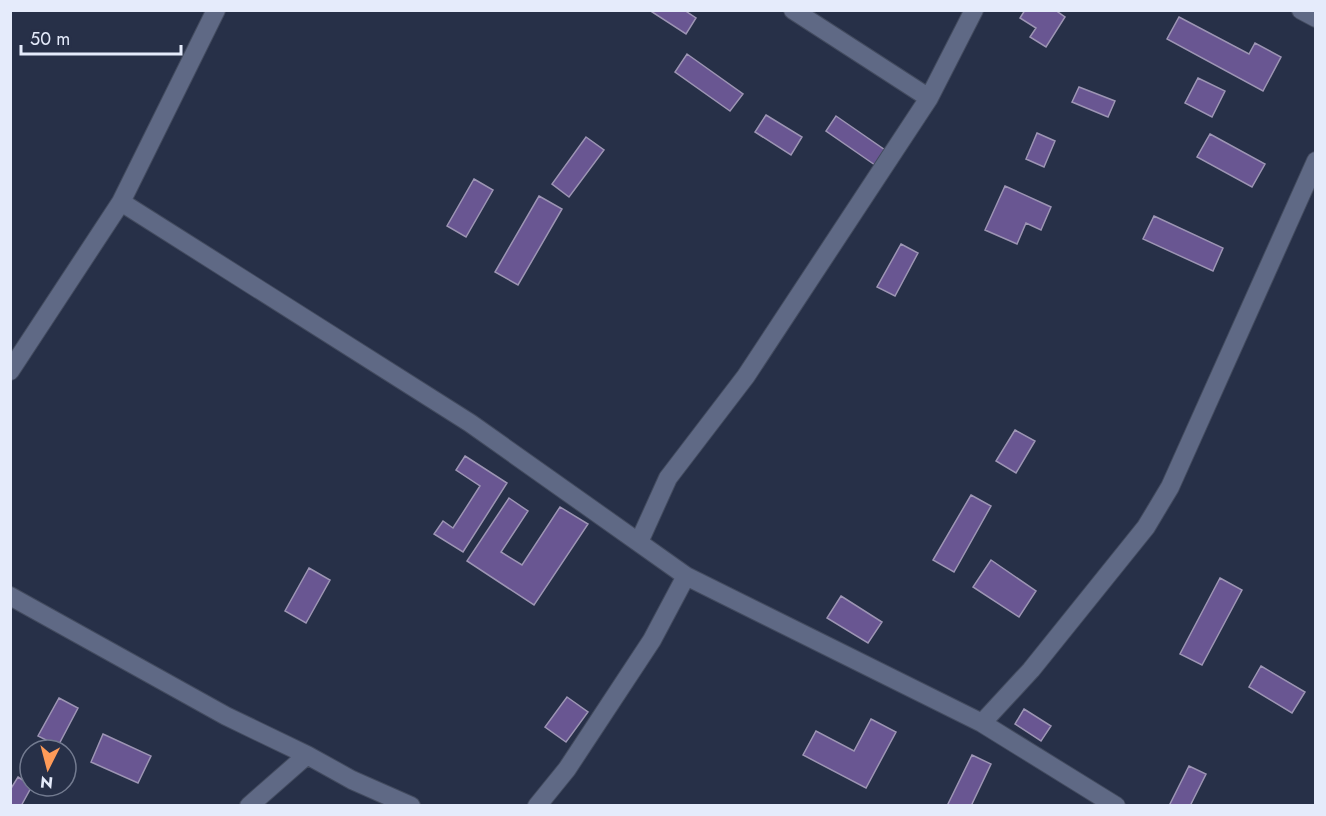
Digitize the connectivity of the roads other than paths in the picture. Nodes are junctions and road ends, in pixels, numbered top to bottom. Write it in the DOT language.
graph roads {
  1 [pos="216,10"];
  2 [pos="793,10"];
  3 [pos="974,10"];
  4 [pos="1301,10"];
  5 [pos="1316,18"];
  6 [pos="929,98"];
  7 [pos="1316,161"];
  8 [pos="121,201"];
  9 [pos="10,371"];
  10 [pos="639,542"];
  11 [pos="686,576"];
  12 [pos="10,596"];
  13 [pos="982,723"];
  14 [pos="307,755"];
  15 [pos="249,806"];
  16 [pos="411,806"];
  17 [pos="537,806"];
  18 [pos="1116,806"];
  1 -- 8 [label="street"];
  2 -- 6 [label="street"];
  3 -- 6 [label="street"];
  4 -- 5 [label="street"];
  6 -- 10 [label="street"];
  7 -- 13 [label="street"];
  8 -- 9 [label="street"];
  8 -- 10 [label="street"];
  10 -- 11 [label="street"];
  11 -- 13 [label="street"];
  11 -- 17 [label="street"];
  12 -- 14 [label="street"];
  13 -- 18 [label="street"];
  14 -- 15 [label="street"];
  14 -- 16 [label="street"];
}
